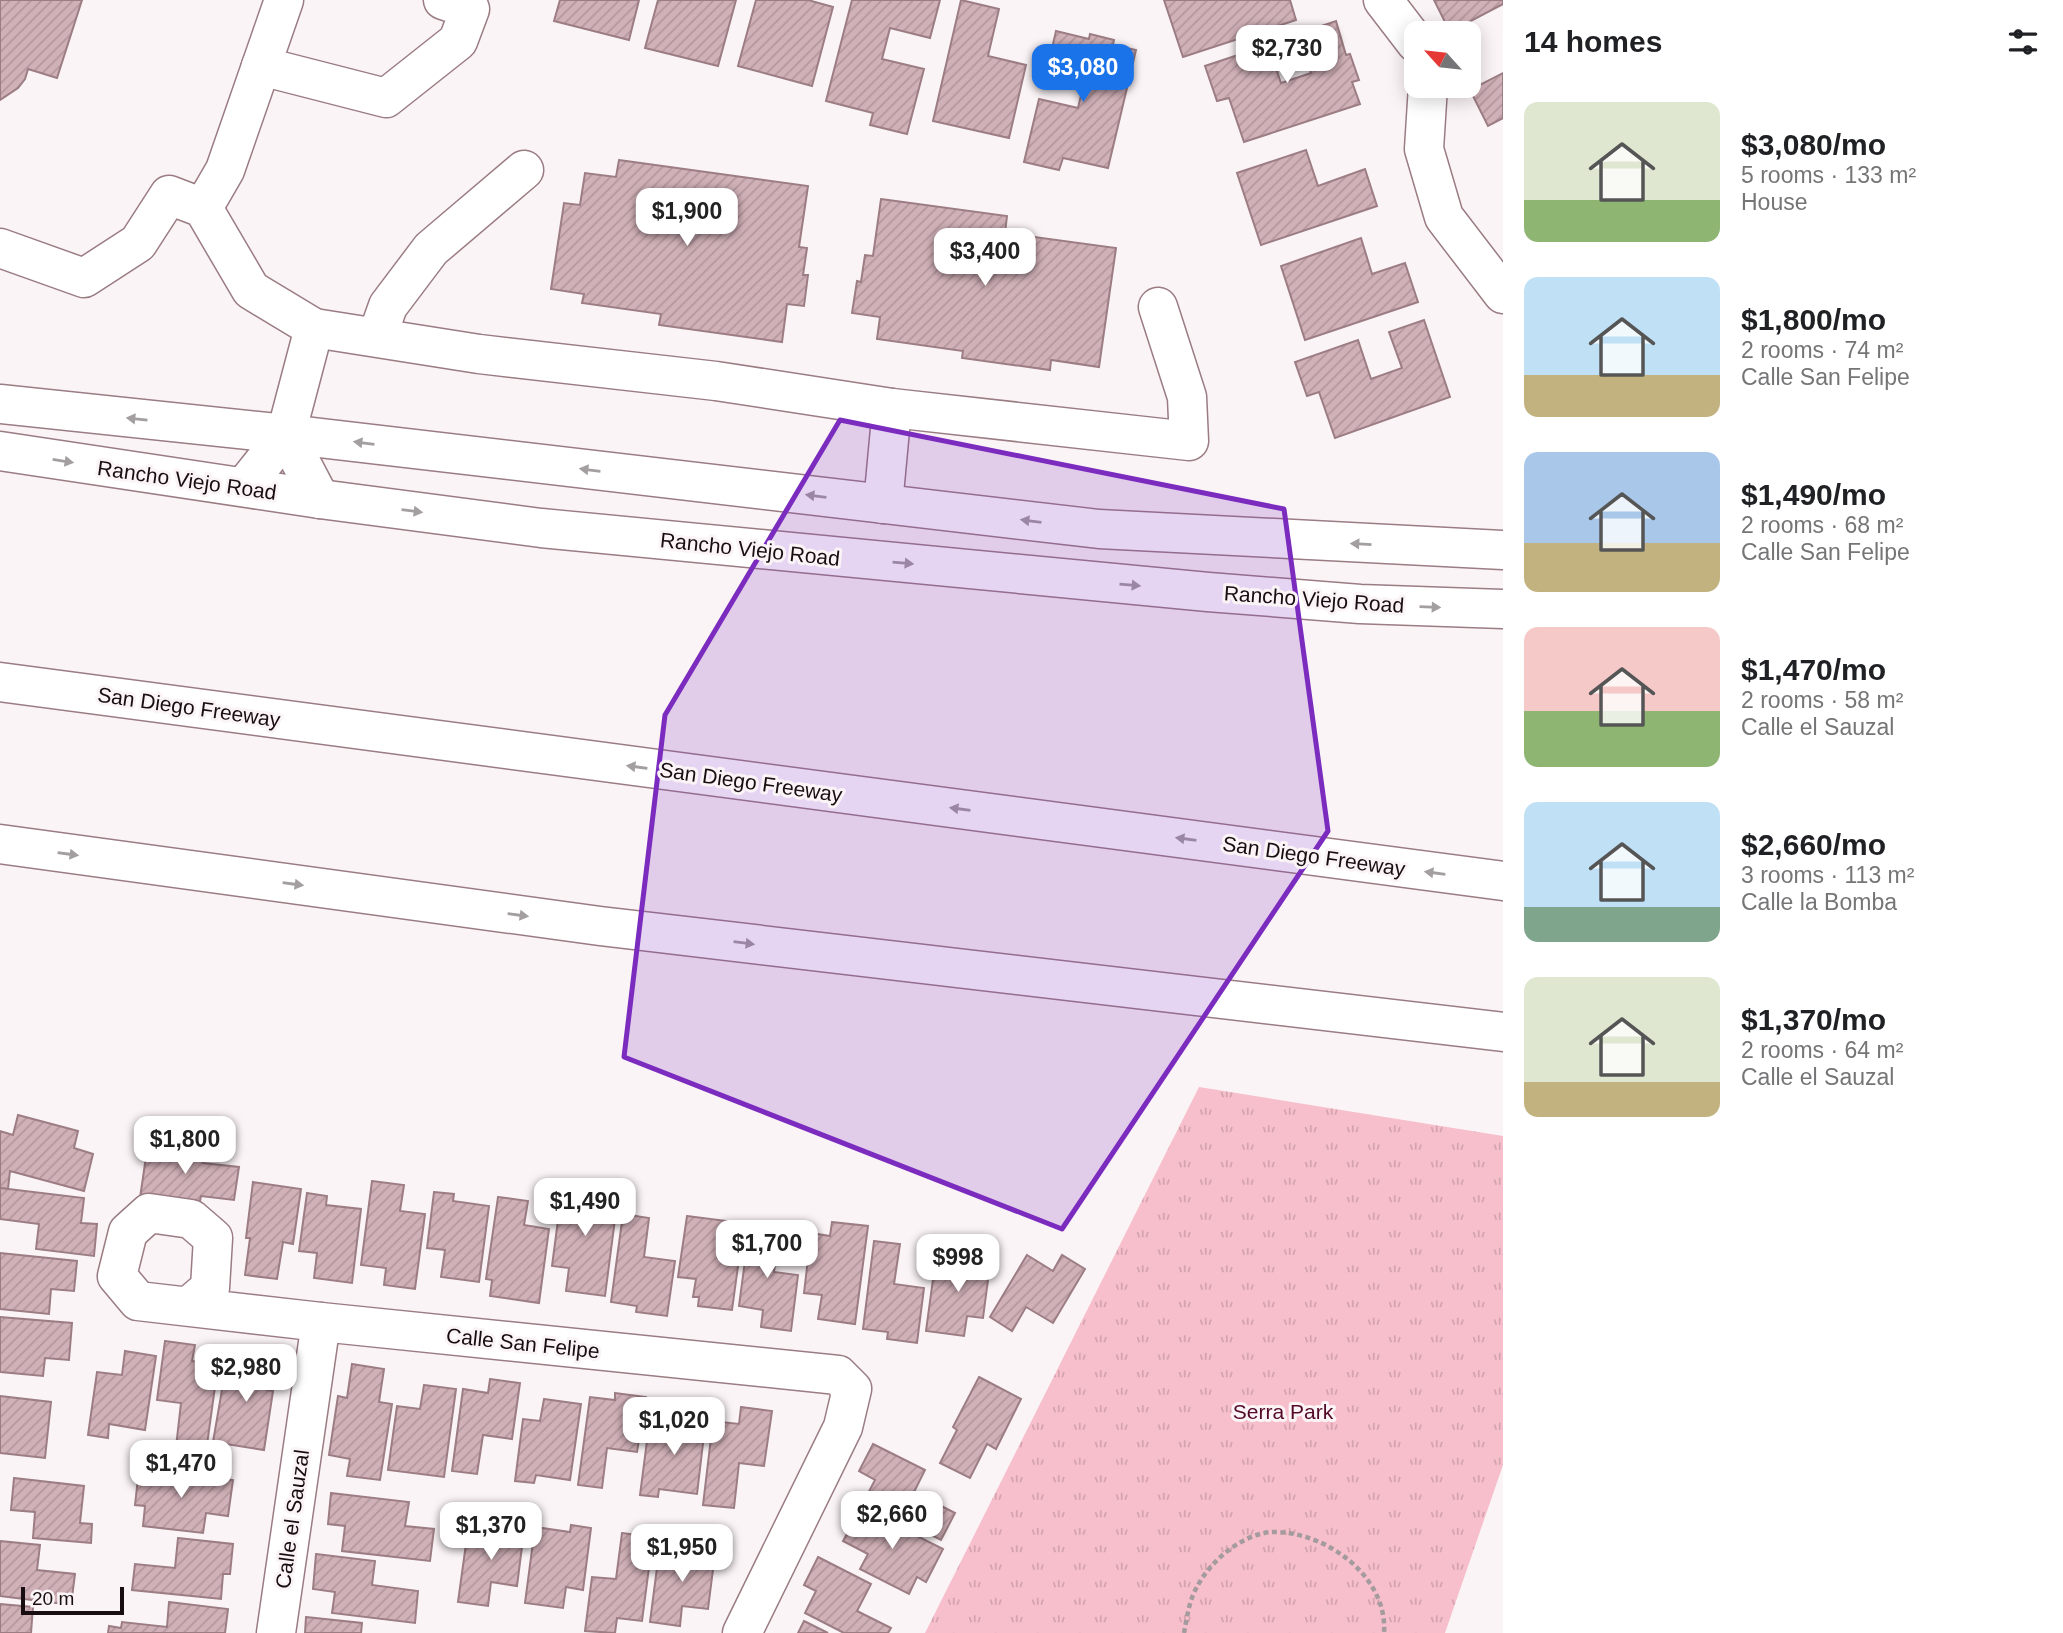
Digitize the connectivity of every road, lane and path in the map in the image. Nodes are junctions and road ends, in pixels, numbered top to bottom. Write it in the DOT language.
graph roads {
  1 [pos="284,0"];
  2 [pos="443,0"];
  3 [pos="1383,0"];
  4 [pos="1404,27"];
  5 [pos="261,66"];
  6 [pos="1427,98"];
  7 [pos="524,170"];
  8 [pos="203,208"];
  9 [pos="0,248"];
  10 [pos="1503,294"];
  11 [pos="1158,307"];
  12 [pos="314,328"];
  13 [pos="377,337"];
  14 [pos="0,404"];
  15 [pos="892,408"];
  16 [pos="286,434"];
  17 [pos="0,451"];
  18 [pos="244,488"];
  19 [pos="320,499"];
  20 [pos="883,504"];
  21 [pos="1503,550"];
  22 [pos="1503,609"];
  23 [pos="0,682"];
  24 [pos="0,844"];
  25 [pos="1503,881"];
  26 [pos="1503,1032"];
  27 [pos="189,1306"];
  28 [pos="321,1322"];
  29 [pos="276,1633"];
  30 [pos="742,1633"];
  31 [pos="1184,1633"];
  32 [pos="1384,1633"];
  1 -- 5 [label="main road"];
  2 -- 5 [label="main road"];
  3 -- 4 [label="main road"];
  5 -- 8 [label="main road"];
  6 -- 10 [label="main road"];
  7 -- 13 [label="main road"];
  8 -- 9 [label="main road"];
  8 -- 12 [label="main road"];
  11 -- 15 [label="main road"];
  12 -- 13 [label="main road"];
  12 -- 16 [label="main road"];
  13 -- 15 [label="main road"];
  16 -- 14 [label="main road, one-way"];
  15 -- 20 [label="main road"];
  16 -- 18 [label="main road"];
  16 -- 19 [label="main road"];
  20 -- 16 [label="main road, one-way"];
  17 -- 18 [label="main road, Rancho Viejo Road, one-way"];
  18 -- 19 [label="main road, Rancho Viejo Road"];
  19 -- 22 [label="main road, Rancho Viejo Road, one-way"];
  21 -- 20 [label="main road, one-way"];
  25 -- 23 [label="main road, San Diego Freeway, one-way"];
  24 -- 26 [label="main road, one-way"];
  27 -- 28 [label="main road, Calle San Felipe"];
  28 -- 29 [label="main road, Calle el Sauzal"];
  28 -- 30 [label="main road, Calle San Felipe"];
  31 -- 32 [label="path"];
}
